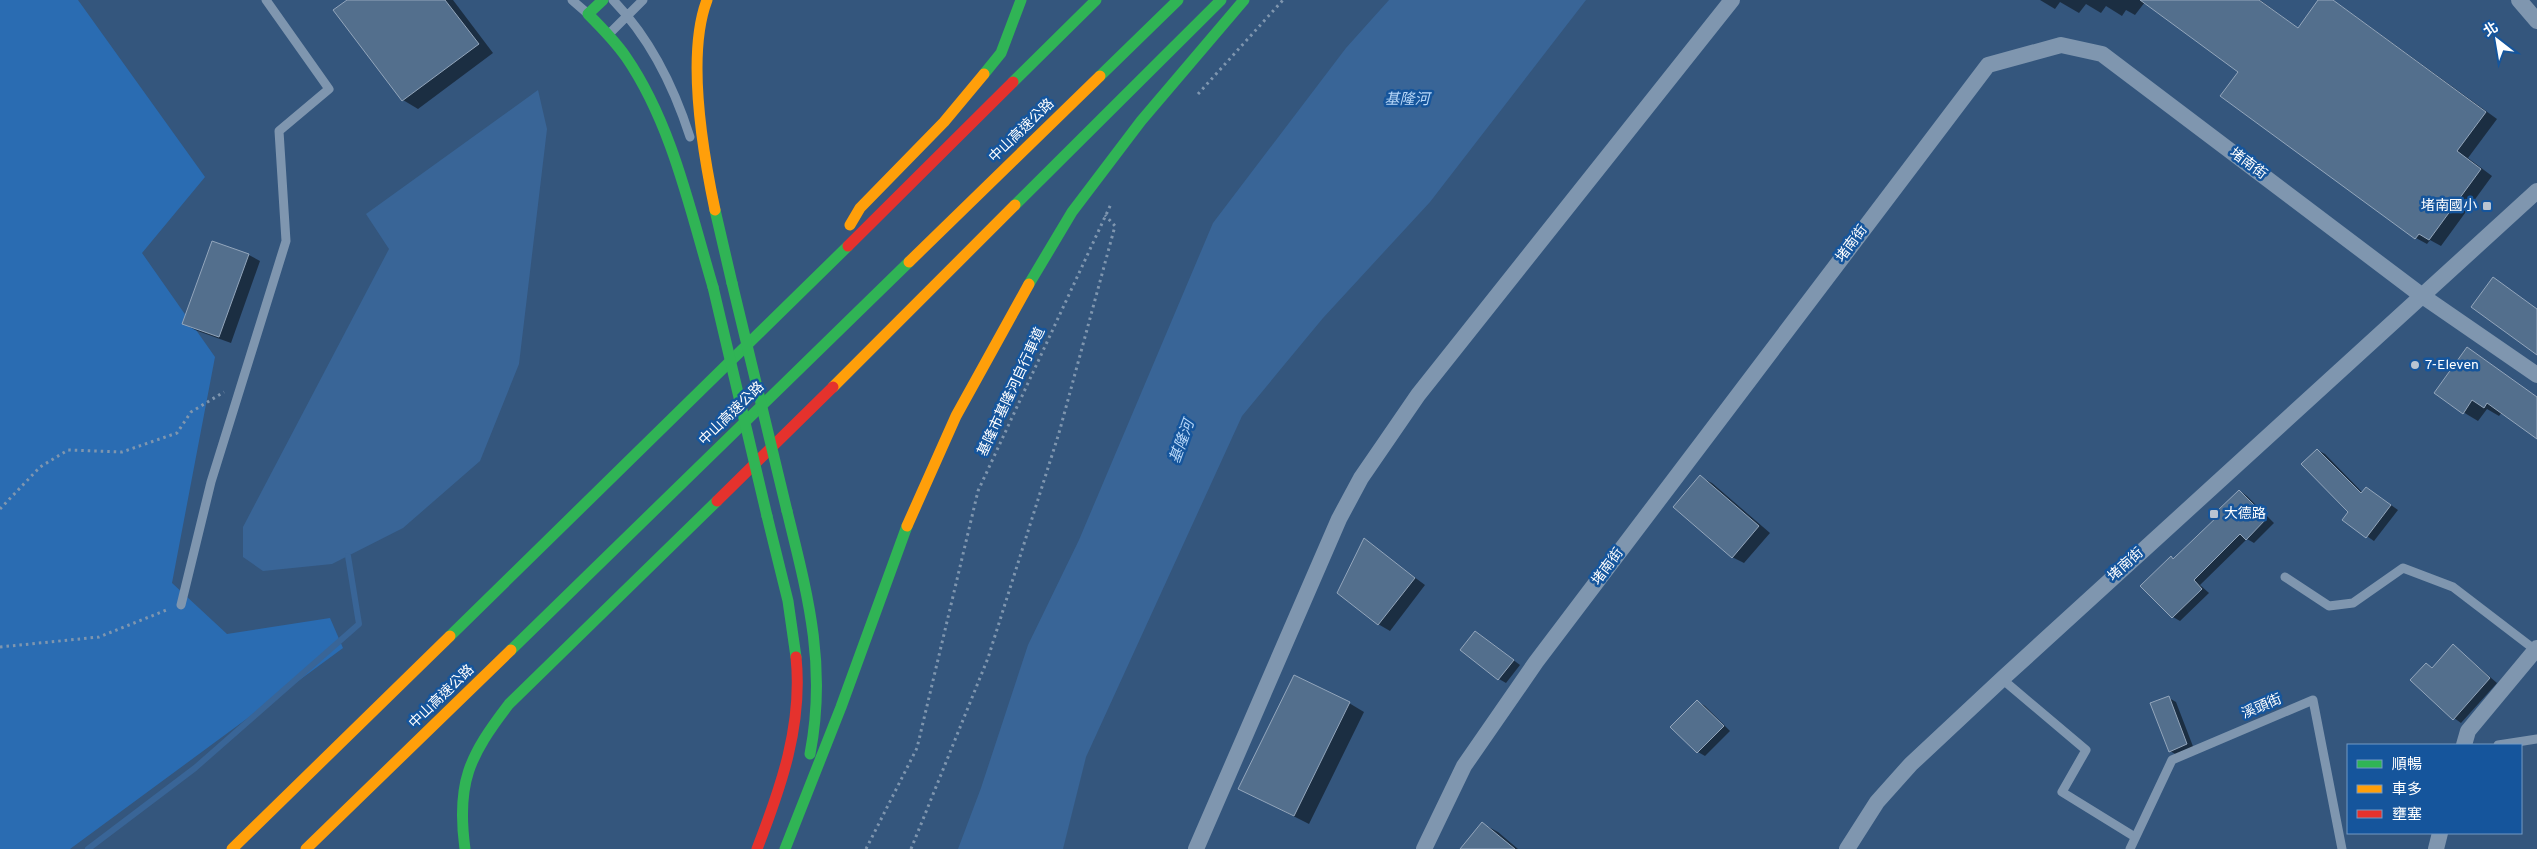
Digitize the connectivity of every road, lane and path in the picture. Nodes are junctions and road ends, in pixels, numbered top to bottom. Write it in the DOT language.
graph roads {
  1 [pos="266,0"];
  2 [pos="572,0"];
  3 [pos="602,0"];
  4 [pos="613,0"];
  5 [pos="643,0"];
  6 [pos="707,0"];
  7 [pos="1021,0"];
  8 [pos="1096,0"];
  9 [pos="1178,0"];
  10 [pos="1221,0"];
  11 [pos="1244,0"];
  12 [pos="1283,0"];
  13 [pos="1732,0"];
  14 [pos="2520,0"];
  15 [pos="588,14"];
  16 [pos="628,15"];
  17 [pos="2537,21"];
  18 [pos="608,35"];
  19 [pos="1194,99"];
  20 [pos="2537,191"];
  21 [pos="1113,198"];
  22 [pos="1105,215"];
  23 [pos="716,216"];
  24 [pos="820,274"];
  25 [pos="2421,295"];
  26 [pos="2537,374"];
  27 [pos="244,379"];
  28 [pos="0,509"];
  29 [pos="2285,577"];
  30 [pos="181,605"];
  31 [pos="0,647"];
  32 [pos="2536,649"];
  33 [pos="2002,679"];
  34 [pos="2537,739"];
  35 [pos="2464,744"];
  36 [pos="2504,744"];
  37 [pos="763,832"];
  38 [pos="2440,834"];
  39 [pos="2135,837"];
  40 [pos="786,846"];
  41 [pos="232,849"];
  42 [pos="306,849"];
  43 [pos="465,849"];
  44 [pos="750,849"];
  45 [pos="757,849"];
  46 [pos="866,849"];
  47 [pos="911,849"];
  48 [pos="1196,849"];
  49 [pos="1424,849"];
  50 [pos="1847,849"];
  51 [pos="2130,849"];
  52 [pos="2342,849"];
  53 [pos="2436,849"];
  1 -- 27 [label="lane"];
  2 -- 15 [label="lane"];
  3 -- 15 [label="highway"];
  4 -- 16 [label="lane"];
  5 -- 16 [label="lane"];
  6 -- 23 [label="highway"];
  7 -- 24 [label="highway"];
  8 -- 24 [label="highway"];
  9 -- 42 [label="highway, 中山高速公路"];
  10 -- 43 [label="highway"];
  11 -- 40 [label="highway"];
  12 -- 19 [label="path"];
  13 -- 48 [label="street"];
  14 -- 17 [label="street"];
  15 -- 18 [label="highway"];
  16 -- 18 [label="lane"];
  16 -- 23 [label="lane"];
  18 -- 37 [label="highway, bridge"];
  20 -- 25 [label="street, 堵南街"];
  21 -- 22 [label="path, 基隆市基隆河自行車道"];
  22 -- 46 [label="path, 基隆市基隆河自行車道"];
  22 -- 47 [label="path"];
  23 -- 40 [label="highway, bridge"];
  24 -- 41 [label="highway"];
  25 -- 26 [label="street"];
  25 -- 33 [label="street, 堵南街"];
  25 -- 49 [label="street, 堵南街"];
  27 -- 28 [label="path"];
  27 -- 30 [label="lane"];
  29 -- 32 [label="lane"];
  30 -- 31 [label="path"];
  32 -- 35 [label="street"];
  33 -- 39 [label="lane"];
  33 -- 50 [label="street, 堵南街"];
  34 -- 36 [label="lane"];
  37 -- 44 [label="highway"];
  37 -- 45 [label="highway"];
  38 -- 53 [label="street"];
  39 -- 51 [label="lane, 溪頭街"];
  39 -- 52 [label="lane, 溪頭街"];
}
